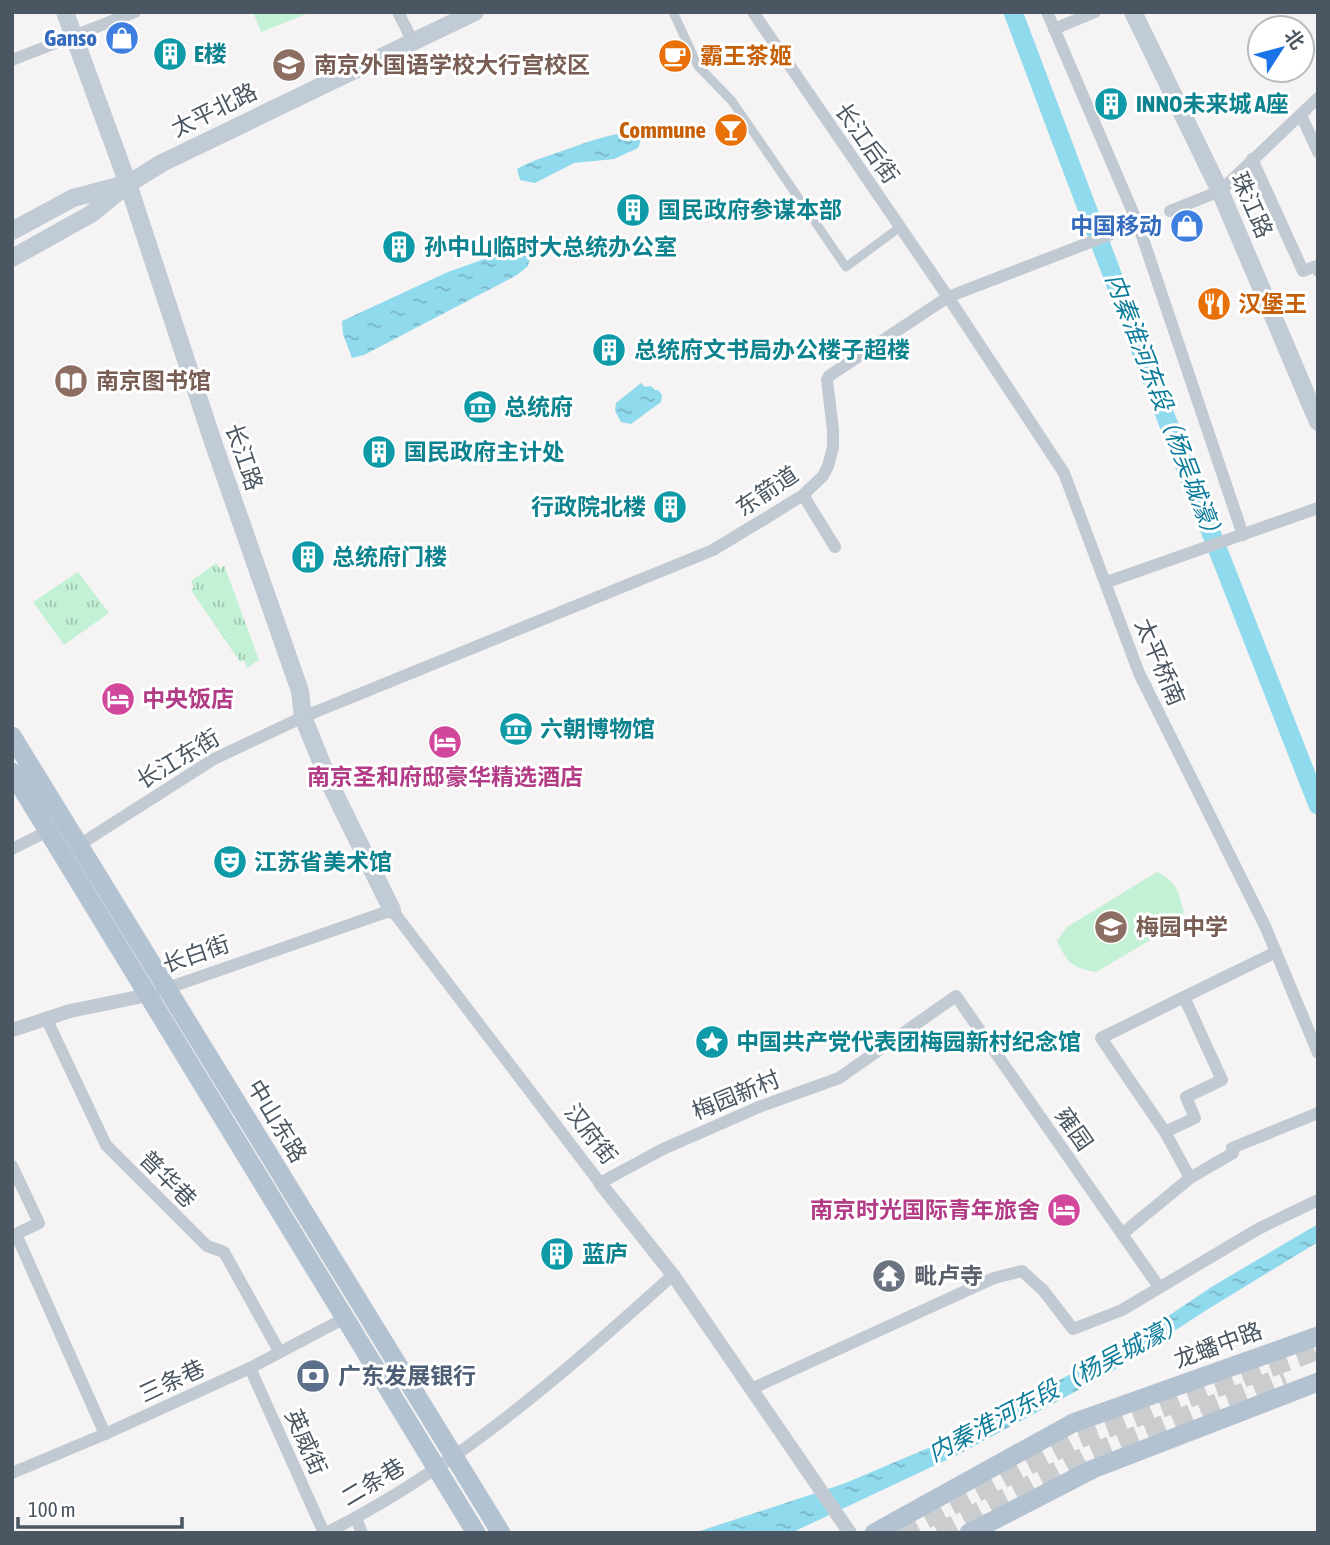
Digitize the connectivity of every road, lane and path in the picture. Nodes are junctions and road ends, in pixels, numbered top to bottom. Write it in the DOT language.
graph roads {
  1 [pos="65,12"];
  2 [pos="135,12"];
  3 [pos="398,12"];
  4 [pos="475,12"];
  5 [pos="673,12"];
  6 [pos="752,12"];
  7 [pos="1047,12"];
  8 [pos="1095,12"];
  9 [pos="1133,12"];
  10 [pos="1054,29"];
  11 [pos="74,36"];
  12 [pos="413,42"];
  13 [pos="12,60"];
  14 [pos="1318,98"];
  15 [pos="1301,115"];
  16 [pos="1318,152"];
  17 [pos="1252,159"];
  18 [pos="128,184"];
  19 [pos="1220,191"];
  20 [pos="1170,212"];
  21 [pos="1153,218"];
  22 [pos="1138,224"];
  23 [pos="900,227"];
  24 [pos="12,231"];
  25 [pos="12,257"];
  26 [pos="1318,271"];
  27 [pos="948,297"];
  28 [pos="1318,422"];
  29 [pos="803,495"];
  30 [pos="1318,508"];
  31 [pos="1237,537"];
  32 [pos="835,547"];
  33 [pos="1107,582"];
  34 [pos="303,717"];
  35 [pos="12,736"];
  36 [pos="12,772"];
  37 [pos="48,831"];
  38 [pos="79,845"];
  39 [pos="12,849"];
  40 [pos="392,910"];
  41 [pos="1276,952"];
  42 [pos="167,988"];
  43 [pos="148,995"];
  44 [pos="956,996"];
  45 [pos="1184,997"];
  46 [pos="47,1020"];
  47 [pos="12,1030"];
  48 [pos="1318,1053"];
  49 [pos="1318,1113"];
  50 [pos="1165,1132"];
  51 [pos="12,1166"];
  52 [pos="1190,1178"];
  53 [pos="600,1183"];
  54 [pos="1318,1200"];
  55 [pos="1122,1234"];
  56 [pos="14,1235"];
  57 [pos="673,1276"];
  58 [pos="1159,1287"];
  59 [pos="345,1318"];
  60 [pos="1318,1336"];
  61 [pos="279,1351"];
  62 [pos="250,1368"];
  63 [pos="1318,1382"];
  64 [pos="751,1389"];
  65 [pos="105,1434"];
  66 [pos="444,1464"];
  67 [pos="12,1473"];
  68 [pos="356,1518"];
  69 [pos="325,1533"];
  70 [pos="362,1533"];
  71 [pos="477,1533"];
  72 [pos="500,1533"];
  73 [pos="850,1533"];
  74 [pos="874,1533"];
  75 [pos="969,1533"];
  1 -- 11 [label="main road, 长江路"];
  2 -- 11 [label="street"];
  3 -- 12 [label="street"];
  4 -- 12 [label="main road, 太平北路"];
  5 -- 23 [label="street"];
  6 -- 23 [label="street, 长江后街"];
  7 -- 10 [label="street"];
  8 -- 10 [label="street"];
  9 -- 19 [label="main road, 珠江路"];
  10 -- 22 [label="street"];
  11 -- 13 [label="street"];
  11 -- 18 [label="main road, 长江路"];
  12 -- 18 [label="main road, 太平北路"];
  14 -- 15 [label="street"];
  15 -- 16 [label="street"];
  15 -- 17 [label="street"];
  17 -- 19 [label="street"];
  17 -- 26 [label="street"];
  18 -- 24 [label="main road, 太平北路"];
  18 -- 25 [label="main road, 太平北路"];
  18 -- 34 [label="main road, 长江路"];
  19 -- 20 [label="street"];
  19 -- 28 [label="main road, 珠江路"];
  21 -- 22 [label="street, 东箭道"];
  22 -- 27 [label="street, 东箭道"];
  22 -- 31 [label="street"];
  23 -- 27 [label="street, 长江后街"];
  27 -- 29 [label="street, 东箭道"];
  27 -- 33 [label="street, 太平桥南"];
  29 -- 32 [label="street"];
  29 -- 34 [label="street, 东箭道"];
  30 -- 31 [label="street"];
  31 -- 33 [label="street"];
  33 -- 41 [label="street, 太平桥南"];
  34 -- 38 [label="street, 长江东街"];
  34 -- 40 [label="main road, 长江路"];
  35 -- 38 [label="main road, 中山东路"];
  36 -- 37 [label="main road, 中山东路"];
  37 -- 39 [label="street"];
  37 -- 43 [label="main road, 中山东路"];
  38 -- 42 [label="main road, 中山东路"];
  40 -- 42 [label="street, 长白街"];
  40 -- 53 [label="street, 汉府街"];
  41 -- 45 [label="street"];
  41 -- 48 [label="street, 太平桥南"];
  42 -- 43 [label="street, 长白街"];
  42 -- 66 [label="main road, 中山东路"];
  43 -- 46 [label="street, 长白街"];
  43 -- 59 [label="main road, 中山东路"];
  44 -- 53 [label="street, 梅园新村"];
  44 -- 55 [label="street, 雍园"];
  45 -- 50 [label="street"];
  45 -- 50 [label="street"];
  46 -- 47 [label="street, 长白街"];
  46 -- 61 [label="street, 普华巷"];
  49 -- 52 [label="street"];
  50 -- 52 [label="street"];
  51 -- 56 [label="street"];
  52 -- 55 [label="street"];
  53 -- 57 [label="street, 汉府街"];
  54 -- 58 [label="street"];
  55 -- 58 [label="street, 雍园"];
  56 -- 65 [label="street"];
  57 -- 64 [label="street, 汉府街"];
  57 -- 66 [label="street"];
  58 -- 64 [label="street"];
  59 -- 61 [label="street, 三条巷"];
  59 -- 66 [label="main road, 中山东路"];
  60 -- 74 [label="main road, 龙蟠中路"];
  61 -- 62 [label="street, 三条巷"];
  62 -- 65 [label="street, 三条巷"];
  62 -- 69 [label="street, 英威街"];
  63 -- 75 [label="main road"];
  64 -- 73 [label="street, 汉府街"];
  65 -- 67 [label="street, 三条巷"];
  66 -- 68 [label="street, 二条巷"];
  66 -- 71 [label="main road, 中山东路"];
  66 -- 72 [label="main road, 中山东路"];
  68 -- 69 [label="street, 二条巷"];
  68 -- 70 [label="street"];
}
